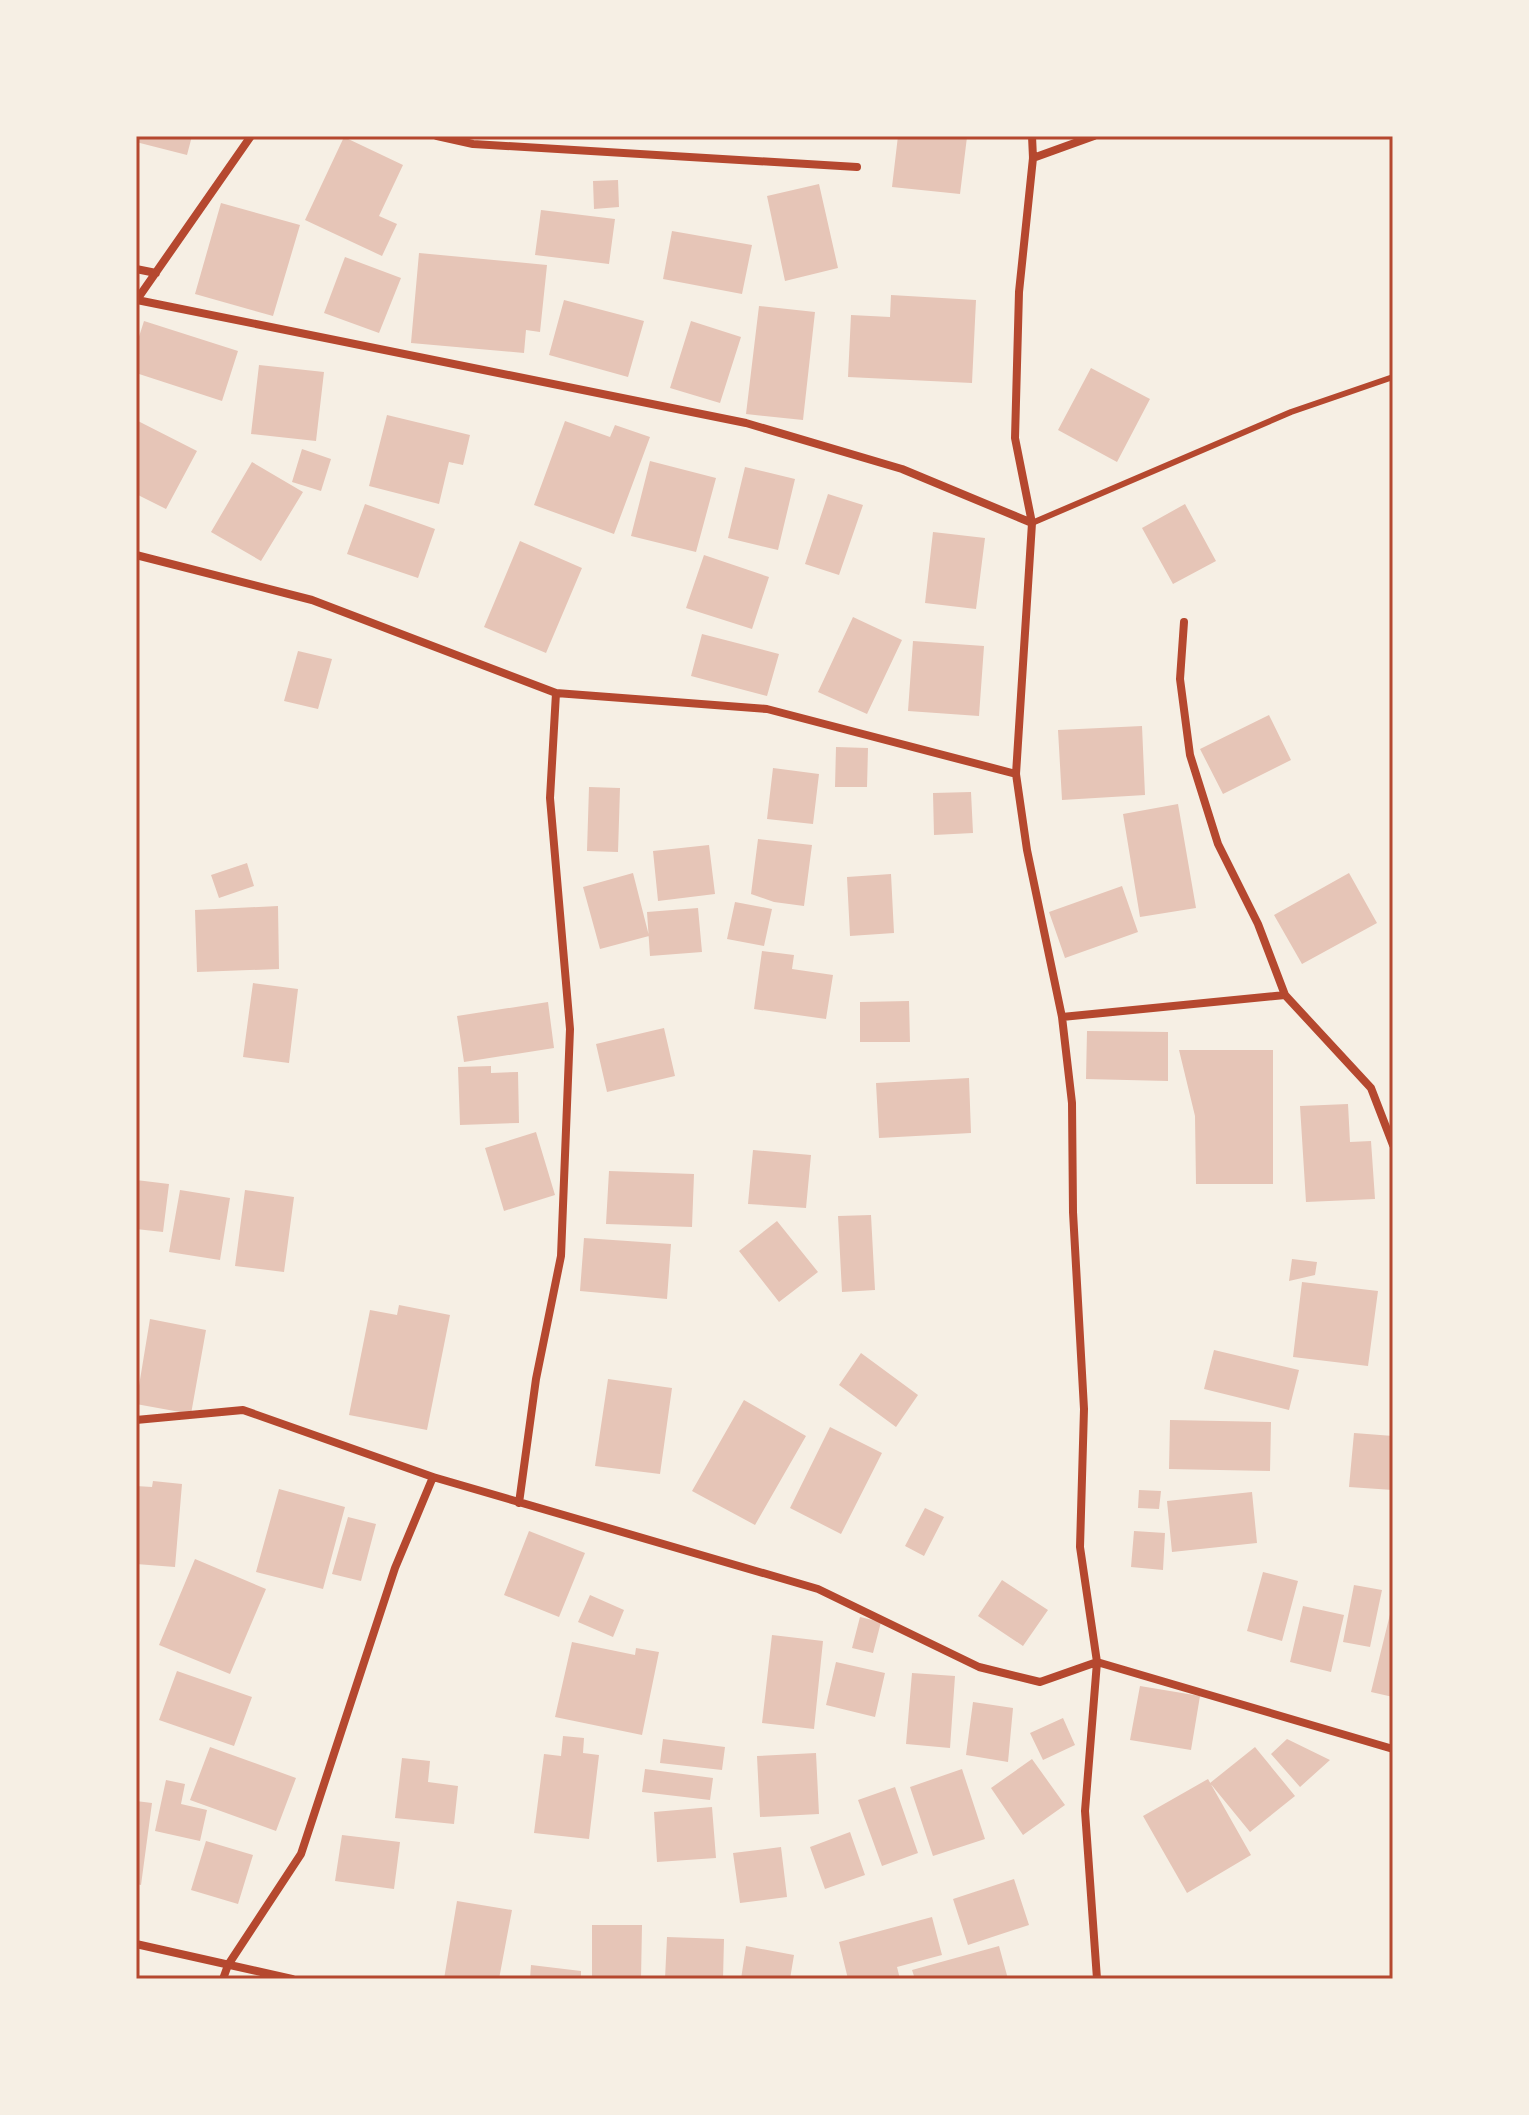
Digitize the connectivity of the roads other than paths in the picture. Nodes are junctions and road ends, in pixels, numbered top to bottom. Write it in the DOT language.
graph roads {
  1 [pos="251,136"];
  2 [pos="437,136"];
  3 [pos="1032,136"];
  4 [pos="1094,136"];
  5 [pos="1033,158"];
  6 [pos="857,167"];
  7 [pos="136,269"];
  8 [pos="156,273"];
  9 [pos="137,301"];
  10 [pos="1393,377"];
  11 [pos="1032,523"];
  12 [pos="136,555"];
  13 [pos="1184,622"];
  14 [pos="556,693"];
  15 [pos="1016,774"];
  16 [pos="1285,995"];
  17 [pos="1062,1017"];
  18 [pos="1393,1145"];
  19 [pos="136,1420"];
  20 [pos="433,1477"];
  21 [pos="519,1503"];
  22 [pos="1097,1662"];
  23 [pos="1393,1749"];
  24 [pos="136,1944"];
  25 [pos="228,1965"];
  26 [pos="223,1979"];
  27 [pos="292,1979"];
  28 [pos="1097,1979"];
  1 -- 8 [label="street"];
  2 -- 6 [label="street"];
  3 -- 5 [label="street"];
  4 -- 5 [label="street"];
  5 -- 11 [label="street"];
  7 -- 8 [label="street"];
  8 -- 9 [label="street"];
  9 -- 11 [label="street"];
  10 -- 11 [label="lane"];
  11 -- 15 [label="street"];
  12 -- 14 [label="street"];
  13 -- 16 [label="street"];
  14 -- 15 [label="street"];
  14 -- 21 [label="street"];
  15 -- 17 [label="street"];
  16 -- 17 [label="street"];
  16 -- 18 [label="street"];
  17 -- 22 [label="street"];
  19 -- 20 [label="street"];
  20 -- 21 [label="street"];
  20 -- 25 [label="street"];
  21 -- 22 [label="street"];
  22 -- 23 [label="street"];
  22 -- 28 [label="street"];
  24 -- 25 [label="street"];
  25 -- 26 [label="street"];
  25 -- 27 [label="street"];
}
